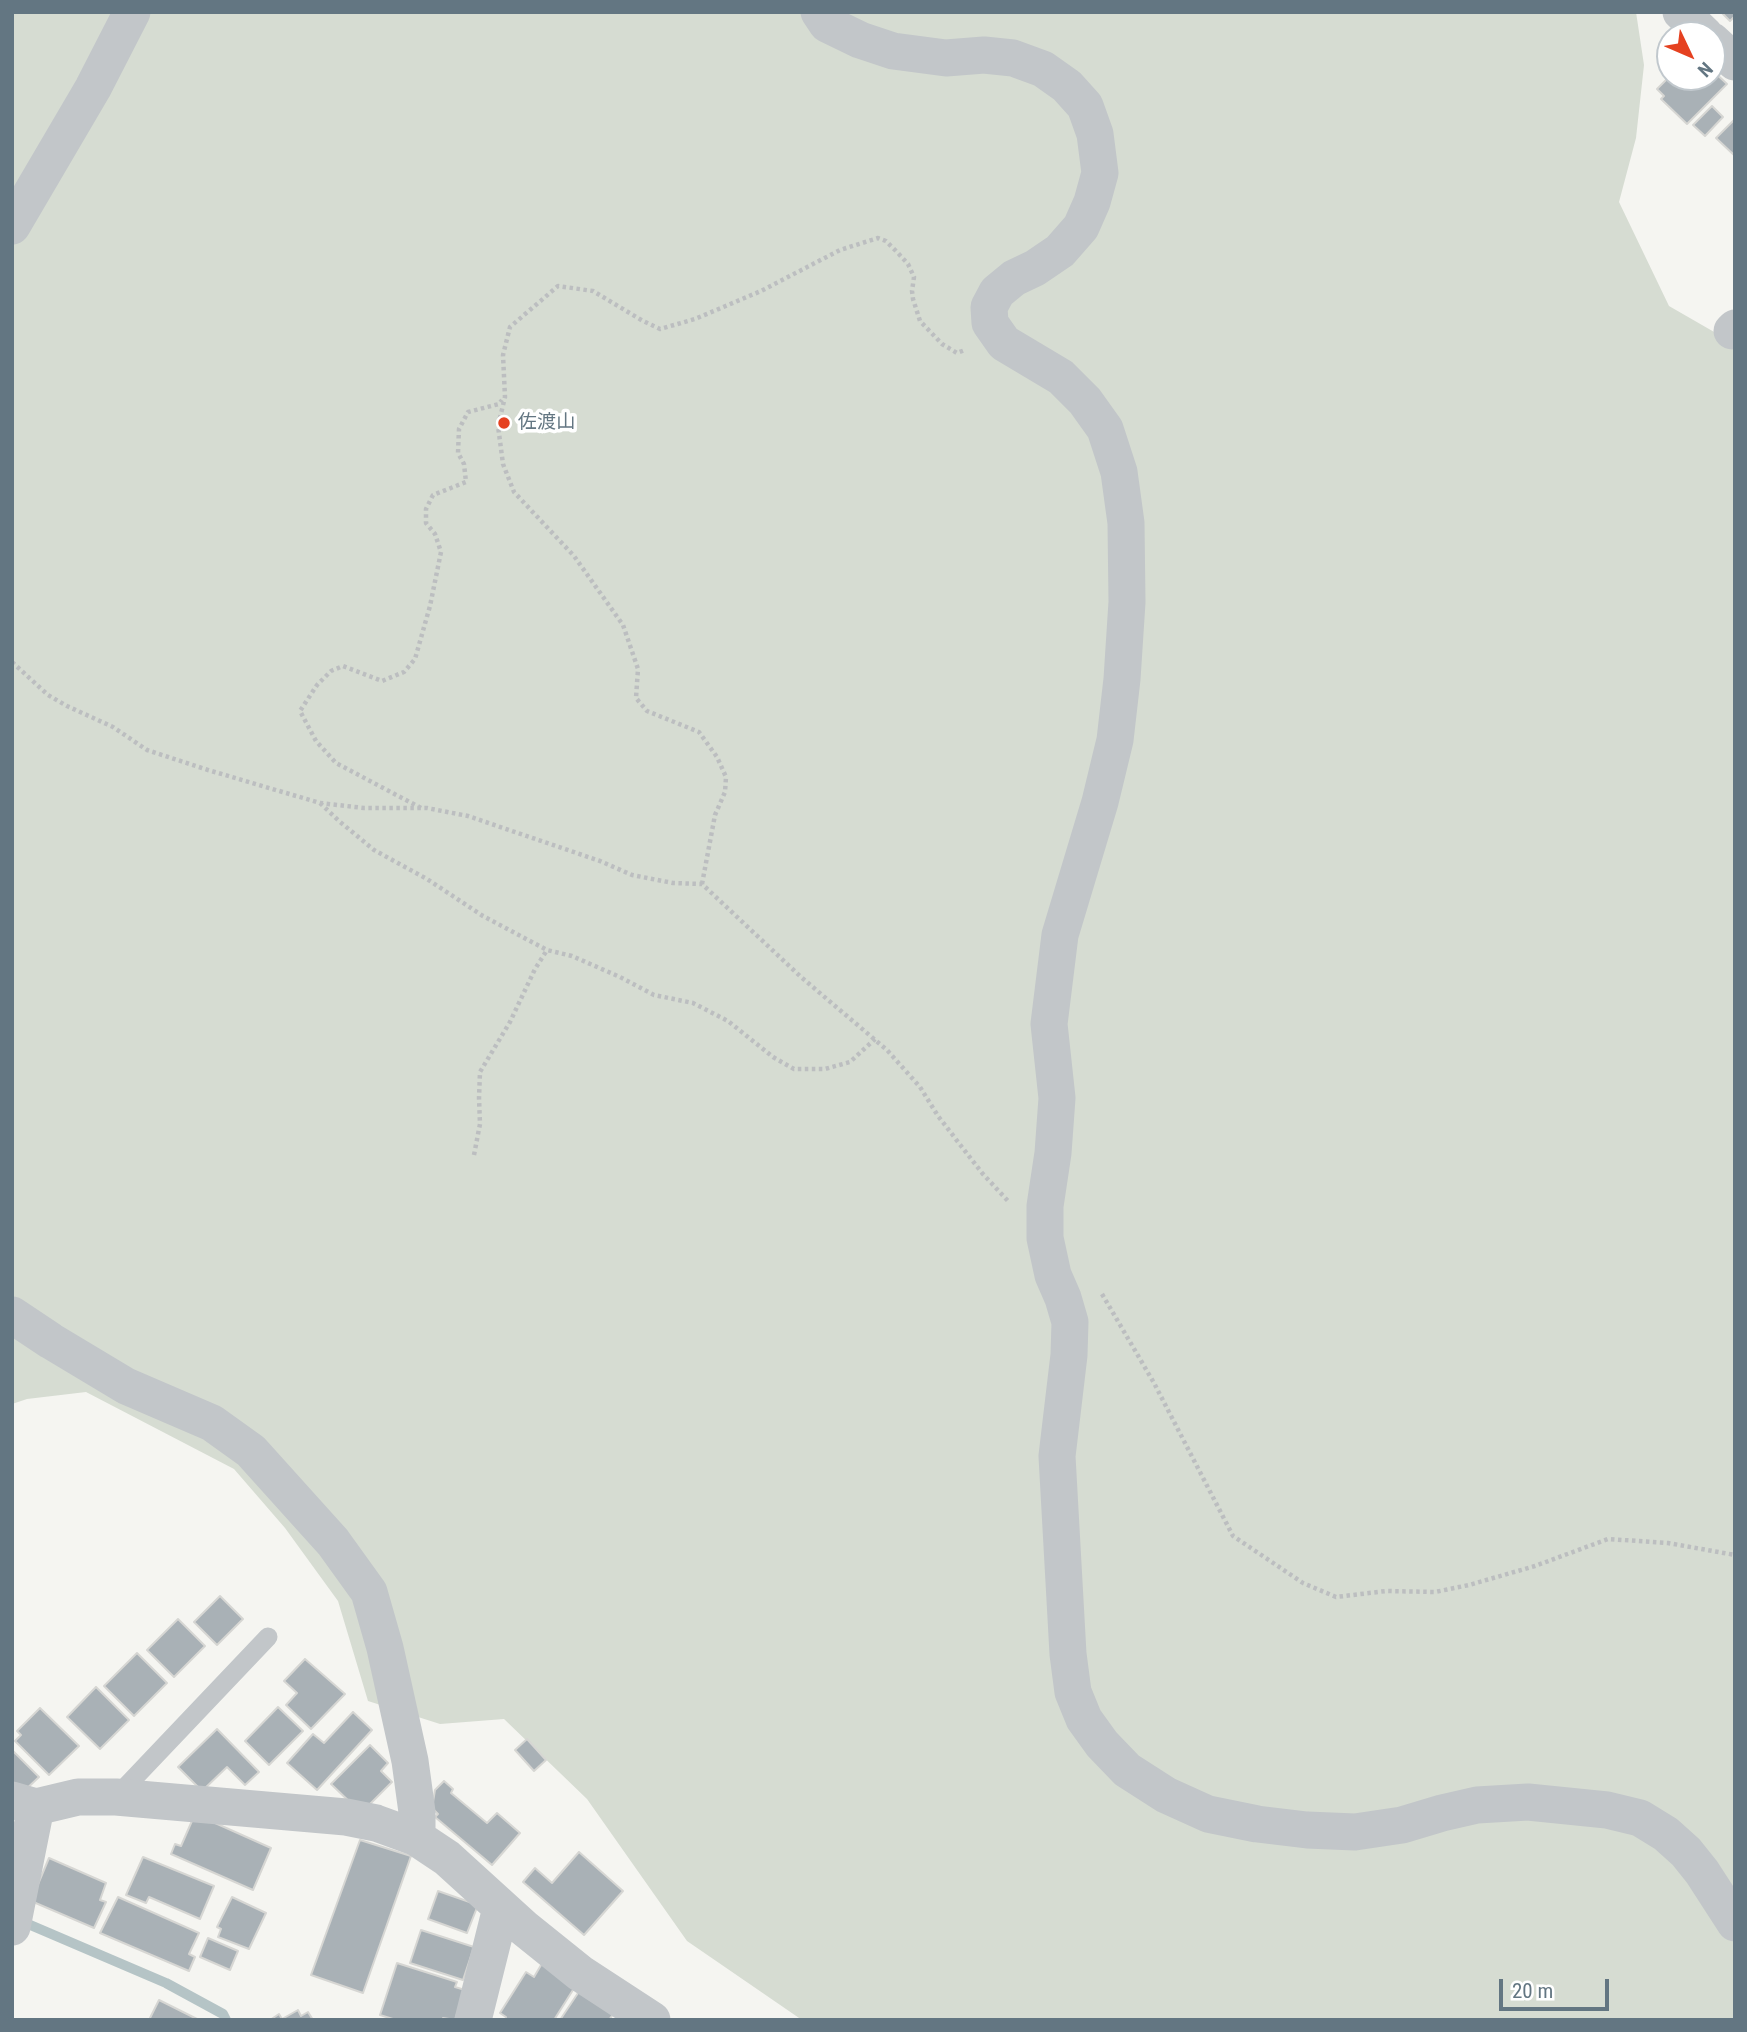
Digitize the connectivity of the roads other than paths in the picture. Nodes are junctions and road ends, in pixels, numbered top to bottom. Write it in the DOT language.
graph roads {
  1 [pos="132,12"];
  2 [pos="819,12"];
  3 [pos="12,226"];
  4 [pos="12,1315"];
  5 [pos="268,1637"];
  6 [pos="116,1797"];
  7 [pos="24,1803"];
  8 [pos="417,1838"];
  9 [pos="501,1908"];
  10 [pos="1735,1923"];
  11 [pos="12,1927"];
  12 [pos="473,2020"];
  13 [pos="652,2020"];
  1 -- 3 [label="street"];
  2 -- 10 [label="street"];
  4 -- 8 [label="street"];
  5 -- 6 [label="lane"];
  6 -- 7 [label="street"];
  6 -- 8 [label="street"];
  7 -- 11 [label="street"];
  8 -- 9 [label="street"];
  9 -- 12 [label="street"];
  9 -- 13 [label="street"];
}
